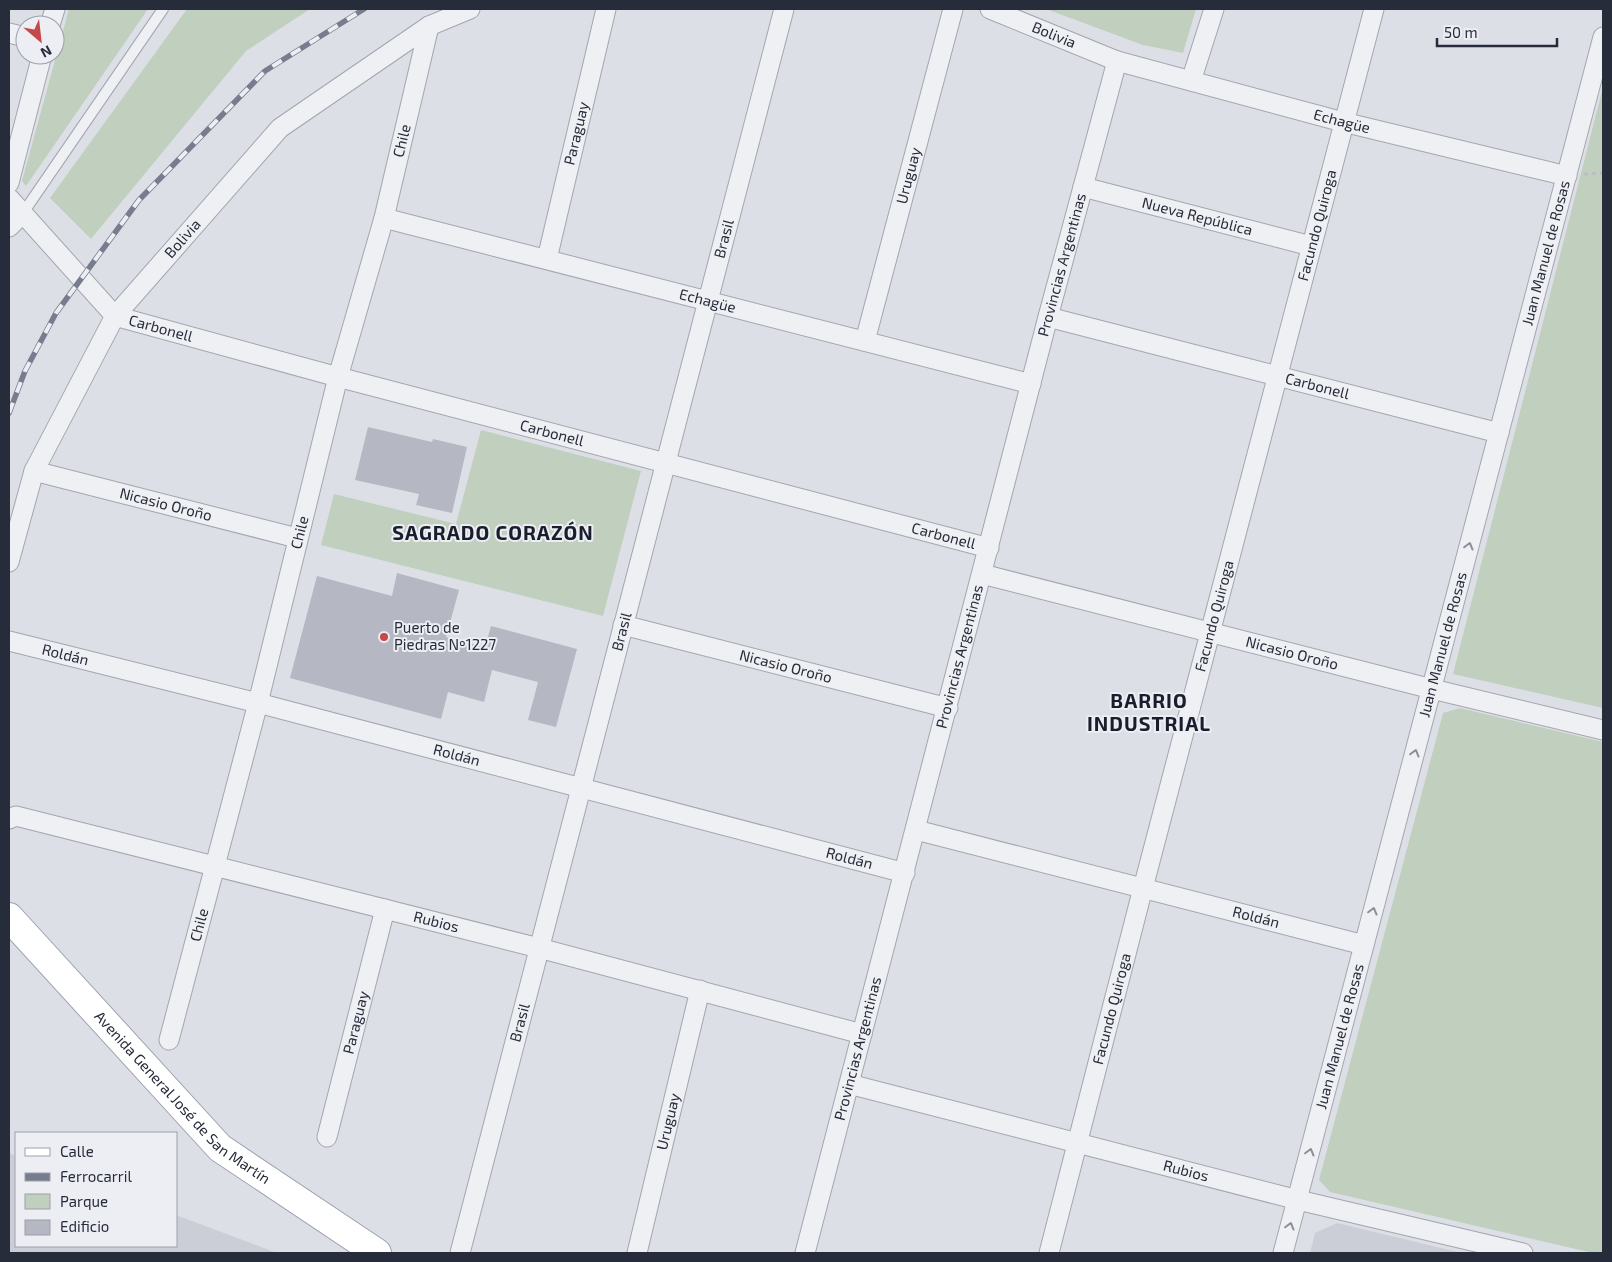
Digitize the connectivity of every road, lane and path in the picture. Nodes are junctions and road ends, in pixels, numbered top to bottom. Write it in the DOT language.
graph roads {
  1 [pos="163,9"];
  2 [pos="470,9"];
  3 [pos="606,9"];
  4 [pos="784,9"];
  5 [pos="953,9"];
  6 [pos="990,9"];
  7 [pos="1214,9"];
  8 [pos="1374,9"];
  9 [pos="429,26"];
  10 [pos="1603,37"];
  11 [pos="1117,62"];
  12 [pos="39,65"];
  13 [pos="1191,81"];
  14 [pos="1343,122"];
  15 [pos="1567,176"];
  16 [pos="9,183"];
  17 [pos="1083,187"];
  18 [pos="9,198"];
  19 [pos="23,213"];
  20 [pos="384,218"];
  21 [pos="9,227"];
  22 [pos="1311,246"];
  23 [pos="547,259"];
  24 [pos="708,300"];
  25 [pos="115,316"];
  26 [pos="1048,317"];
  27 [pos="865,341"];
  28 [pos="1277,377"];
  29 [pos="338,378"];
  30 [pos="1031,384"];
  31 [pos="1499,433"];
  32 [pos="666,462"];
  33 [pos="34,471"];
  34 [pos="297,538"];
  35 [pos="989,548"];
  36 [pos="9,562"];
  37 [pos="982,574"];
  38 [pos="623,625"];
  39 [pos="1210,633"];
  40 [pos="9,641"];
  41 [pos="1432,689"];
  42 [pos="258,703"];
  43 [pos="948,708"];
  44 [pos="1603,730"];
  45 [pos="582,788"];
  46 [pos="9,819"];
  47 [pos="916,830"];
  48 [pos="215,867"];
  49 [pos="905,873"];
  50 [pos="1143,888"];
  51 [pos="385,909"];
  52 [pos="9,918"];
  53 [pos="1364,945"];
  54 [pos="538,948"];
  55 [pos="700,990"];
  56 [pos="862,1034"];
  57 [pos="169,1040"];
  58 [pos="849,1084"];
  59 [pos="327,1137"];
  60 [pos="1078,1142"];
  61 [pos="1298,1200"];
  62 [pos="377,1253"];
  63 [pos="460,1253"];
  64 [pos="637,1253"];
  65 [pos="806,1253"];
  66 [pos="1049,1253"];
  67 [pos="1283,1253"];
  68 [pos="1523,1253"];
  1 -- 19 [label="lane"];
  2 -- 9 [label="street, Bolivia"];
  3 -- 23 [label="street, Paraguay"];
  4 -- 24 [label="street, Brasil"];
  5 -- 27 [label="street, Uruguay"];
  6 -- 11 [label="street, Bolivia"];
  7 -- 13 [label="street"];
  8 -- 14 [label="street, Facundo Quiroga"];
  9 -- 20 [label="street, Chile"];
  9 -- 25 [label="street, Bolivia"];
  10 -- 15 [label="street, Juan Manuel de Rosas"];
  11 -- 13 [label="street, Echagüe"];
  11 -- 17 [label="street, Provincias Argentinas"];
  12 -- 16 [label="street"];
  13 -- 14 [label="street, Echagüe"];
  14 -- 15 [label="street, Echagüe"];
  14 -- 22 [label="street, Facundo Quiroga"];
  15 -- 31 [label="street, Juan Manuel de Rosas"];
  17 -- 22 [label="street, Nueva República"];
  17 -- 26 [label="street, Provincias Argentinas"];
  18 -- 19 [label="street"];
  19 -- 21 [label="street"];
  19 -- 25 [label="street"];
  20 -- 23 [label="street, Echagüe"];
  20 -- 29 [label="street, Chile"];
  22 -- 28 [label="street, Facundo Quiroga"];
  23 -- 24 [label="street, Echagüe"];
  24 -- 27 [label="street, Echagüe"];
  24 -- 32 [label="street, Brasil"];
  25 -- 29 [label="street, Carbonell"];
  25 -- 33 [label="street, Bolivia"];
  26 -- 28 [label="street, Carbonell"];
  26 -- 30 [label="street, Provincias Argentinas"];
  27 -- 30 [label="street, Echagüe"];
  28 -- 31 [label="street, Carbonell"];
  28 -- 39 [label="street, Facundo Quiroga"];
  29 -- 32 [label="street, Carbonell"];
  29 -- 34 [label="street, Chile"];
  30 -- 35 [label="street, Provincias Argentinas"];
  41 -- 31 [label="street, Juan Manuel de Rosas, one-way"];
  32 -- 35 [label="street, Carbonell"];
  32 -- 38 [label="street, Brasil"];
  33 -- 34 [label="street, Nicasio Oroño"];
  33 -- 36 [label="street, Bolivia"];
  34 -- 42 [label="street, Chile"];
  35 -- 37 [label="street, Provincias Argentinas"];
  37 -- 39 [label="street, Nicasio Oroño"];
  37 -- 43 [label="street, Provincias Argentinas"];
  38 -- 43 [label="street, Nicasio Oroño"];
  38 -- 45 [label="street, Brasil"];
  39 -- 41 [label="street, Nicasio Oroño"];
  39 -- 50 [label="street, Facundo Quiroga"];
  40 -- 42 [label="street, Roldán"];
  41 -- 44 [label="street, Nicasio Oroño"];
  53 -- 41 [label="street, Juan Manuel de Rosas, one-way"];
  42 -- 45 [label="street, Roldán"];
  42 -- 48 [label="street, Chile"];
  43 -- 47 [label="street, Provincias Argentinas"];
  45 -- 49 [label="street, Roldán"];
  45 -- 54 [label="street, Brasil"];
  46 -- 48 [label="street, Rubios"];
  47 -- 49 [label="street, Provincias Argentinas"];
  47 -- 50 [label="street, Roldán"];
  48 -- 51 [label="street, Rubios"];
  48 -- 57 [label="street, Chile"];
  49 -- 56 [label="street, Provincias Argentinas"];
  50 -- 53 [label="street, Roldán"];
  50 -- 60 [label="street, Facundo Quiroga"];
  51 -- 54 [label="street, Rubios"];
  51 -- 59 [label="street, Paraguay"];
  52 -- 62 [label="main road, Avenida General José de San Martín"];
  61 -- 53 [label="street, Juan Manuel de Rosas, one-way"];
  54 -- 55 [label="street, Rubios"];
  54 -- 63 [label="street, Brasil"];
  55 -- 56 [label="street, Rubios"];
  55 -- 64 [label="street, Uruguay"];
  56 -- 58 [label="street, Provincias Argentinas"];
  58 -- 60 [label="street, Rubios"];
  58 -- 65 [label="street, Provincias Argentinas"];
  60 -- 61 [label="street, Rubios"];
  60 -- 66 [label="street, Facundo Quiroga"];
  67 -- 61 [label="street, Juan Manuel de Rosas, one-way"];
  61 -- 68 [label="street, Rubios"];
}
